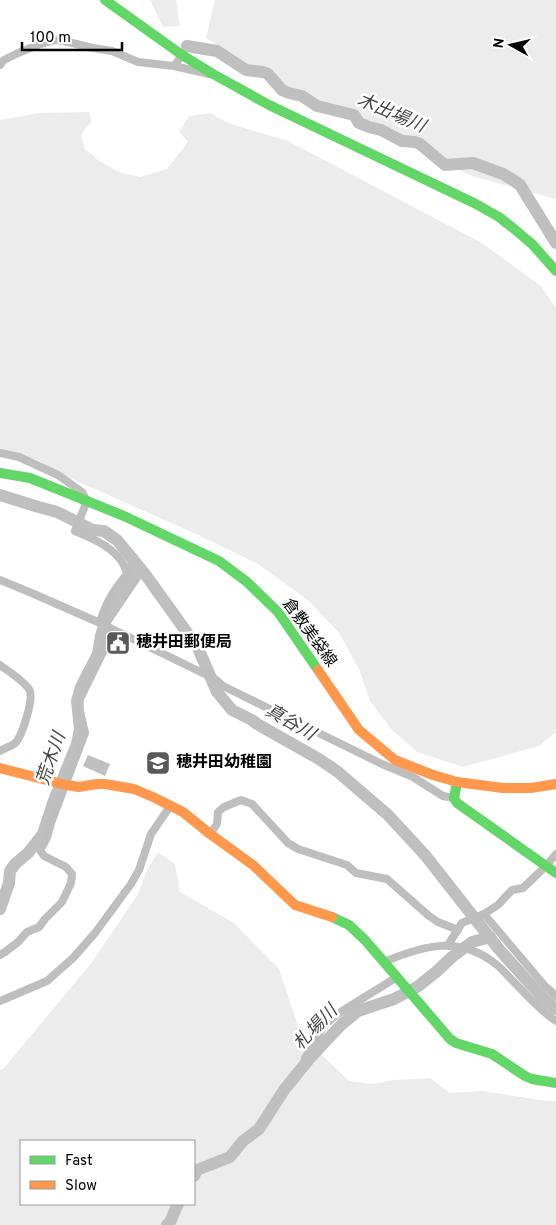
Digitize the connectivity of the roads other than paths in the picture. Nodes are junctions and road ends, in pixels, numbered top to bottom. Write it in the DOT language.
graph roads {
  1 [pos="105,0"];
  2 [pos="182,55"];
  3 [pos="0,65"];
  4 [pos="174,66"];
  5 [pos="213,74"];
  6 [pos="546,260"];
  7 [pos="556,271"];
  8 [pos="556,278"];
  9 [pos="0,453"];
  10 [pos="0,472"];
  11 [pos="86,505"];
  12 [pos="0,580"];
  13 [pos="104,625"];
  14 [pos="0,665"];
  15 [pos="0,751"];
  16 [pos="0,768"];
  17 [pos="457,782"];
  18 [pos="63,784"];
  19 [pos="556,784"];
  20 [pos="454,798"];
  21 [pos="170,805"];
  22 [pos="210,834"];
  23 [pos="556,854"];
  24 [pos="546,866"];
  25 [pos="556,873"];
  26 [pos="484,914"];
  27 [pos="458,930"];
  28 [pos="448,945"];
  29 [pos="0,955"];
  30 [pos="384,962"];
  31 [pos="397,977"];
  32 [pos="556,996"];
  33 [pos="1,999"];
  34 [pos="556,1021"];
  35 [pos="305,1058"];
  36 [pos="556,1083"];
  1 -- 2 [label="street"];
  2 -- 4 [label="street"];
  2 -- 5 [label="street"];
  3 -- 4 [label="street"];
  4 -- 5 [label="street"];
  5 -- 6 [label="street"];
  6 -- 7 [label="street"];
  6 -- 8 [label="street"];
  9 -- 11 [label="street"];
  10 -- 11 [label="street, 倉敷美袋線"];
  11 -- 13 [label="street"];
  11 -- 17 [label="street, 倉敷美袋線"];
  12 -- 13 [label="street"];
  13 -- 18 [label="street"];
  13 -- 20 [label="street"];
  14 -- 15 [label="street"];
  16 -- 18 [label="street"];
  17 -- 19 [label="street, 倉敷美袋線"];
  17 -- 20 [label="street"];
  18 -- 21 [label="street"];
  18 -- 29 [label="street"];
  20 -- 24 [label="street"];
  21 -- 22 [label="street"];
  21 -- 33 [label="street"];
  22 -- 27 [label="street"];
  22 -- 30 [label="street"];
  23 -- 24 [label="street"];
  24 -- 25 [label="street"];
  24 -- 26 [label="street"];
  26 -- 27 [label="street"];
  26 -- 32 [label="street"];
  27 -- 28 [label="street"];
  28 -- 30 [label="street"];
  28 -- 34 [label="street"];
  30 -- 31 [label="street"];
  31 -- 35 [label="street"];
  31 -- 36 [label="street"];
}
